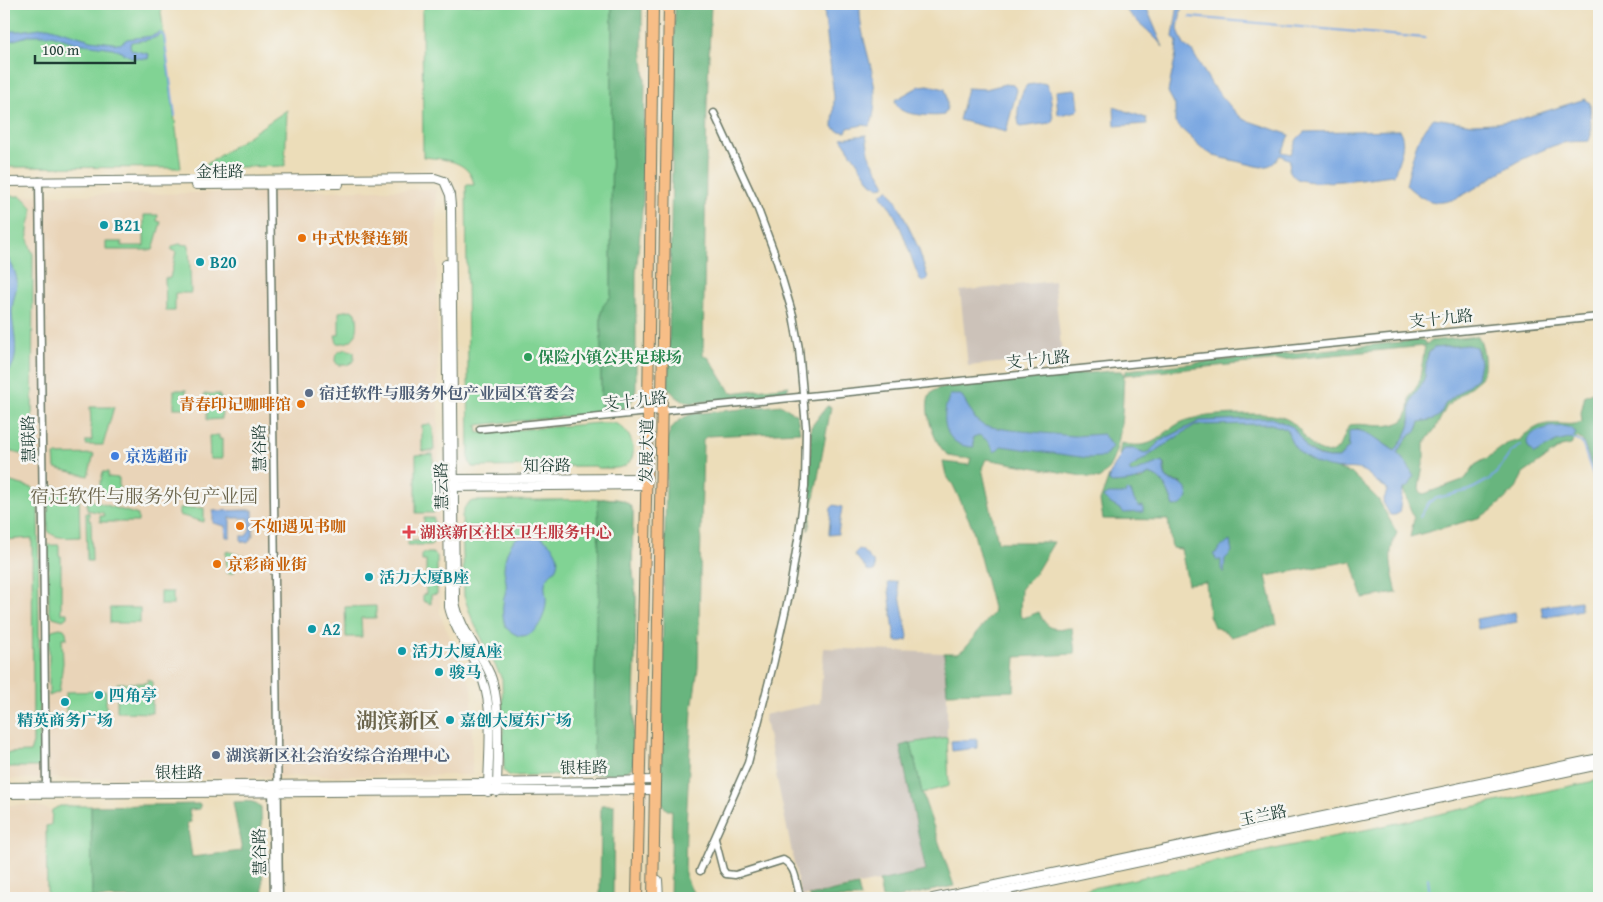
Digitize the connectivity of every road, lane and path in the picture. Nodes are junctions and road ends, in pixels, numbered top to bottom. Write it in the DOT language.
graph roads {
  1 [pos="653,4"];
  2 [pos="669,4"];
  3 [pos="714,112"];
  4 [pos="270,181"];
  5 [pos="435,181"];
  6 [pos="4,182"];
  7 [pos="39,184"];
  8 [pos="4,187"];
  9 [pos="1599,317"];
  10 [pos="803,396"];
  11 [pos="661,411"];
  12 [pos="648,412"];
  13 [pos="480,429"];
  14 [pos="647,481"];
  15 [pos="451,483"];
  16 [pos="1599,758"];
  17 [pos="1599,766"];
  18 [pos="488,783"];
  19 [pos="497,783"];
  20 [pos="640,785"];
  21 [pos="655,785"];
  22 [pos="275,786"];
  23 [pos="4,787"];
  24 [pos="46,787"];
  25 [pos="488,792"];
  26 [pos="497,792"];
  27 [pos="4,794"];
  28 [pos="654,834"];
  29 [pos="715,839"];
  30 [pos="700,872"];
  31 [pos="951,896"];
  32 [pos="274,898"];
  33 [pos="279,898"];
  34 [pos="635,898"];
  35 [pos="653,898"];
  36 [pos="659,898"];
  37 [pos="801,898"];
  38 [pos="932,898"];
  39 [pos="971,898"];
  1 -- 12 [label="main road, 发展大道"];
  2 -- 11 [label="main road, 发展大道"];
  3 -- 10 [label="street"];
  4 -- 5 [label="street, 金桂路"];
  4 -- 7 [label="street, 金桂路"];
  4 -- 22 [label="street, 慧谷路"];
  5 -- 15 [label="street, 慧云路"];
  6 -- 7 [label="street, 金桂路"];
  7 -- 8 [label="street, 金桂路"];
  7 -- 24 [label="street, 慧联路"];
  9 -- 10 [label="street, 支十九路"];
  10 -- 11 [label="street, 支十九路"];
  10 -- 29 [label="street"];
  11 -- 12 [label="street, 支十九路"];
  11 -- 21 [label="main road, 发展大道"];
  12 -- 13 [label="street, 支十九路"];
  12 -- 14 [label="main road, 发展大道"];
  14 -- 15 [label="street, 知谷路"];
  14 -- 20 [label="main road, 发展大道"];
  15 -- 18 [label="street, 慧云路"];
  15 -- 19 [label="street, 慧云路"];
  16 -- 31 [label="street, 玉兰路"];
  17 -- 39 [label="street, 玉兰路"];
  18 -- 19 [label="street, 银桂路"];
  18 -- 22 [label="street, 银桂路"];
  18 -- 25 [label="street, 慧云路"];
  19 -- 20 [label="street, 银桂路"];
  19 -- 26 [label="street, 慧云路"];
  20 -- 21 [label="street, 银桂路"];
  20 -- 26 [label="street, 银桂路"];
  20 -- 34 [label="main road, 发展大道"];
  21 -- 28 [label="main road, 发展大道"];
  22 -- 24 [label="street, 银桂路"];
  22 -- 25 [label="street, 银桂路"];
  22 -- 27 [label="street, 银桂路"];
  22 -- 32 [label="street, 慧谷路"];
  22 -- 33 [label="street, 慧谷路"];
  23 -- 24 [label="street, 银桂路"];
  25 -- 26 [label="street, 银桂路"];
  28 -- 35 [label="main road, 发展大道"];
  28 -- 36 [label="street"];
  29 -- 30 [label="street"];
  29 -- 37 [label="street"];
  31 -- 38 [label="street, 玉兰路"];
}
